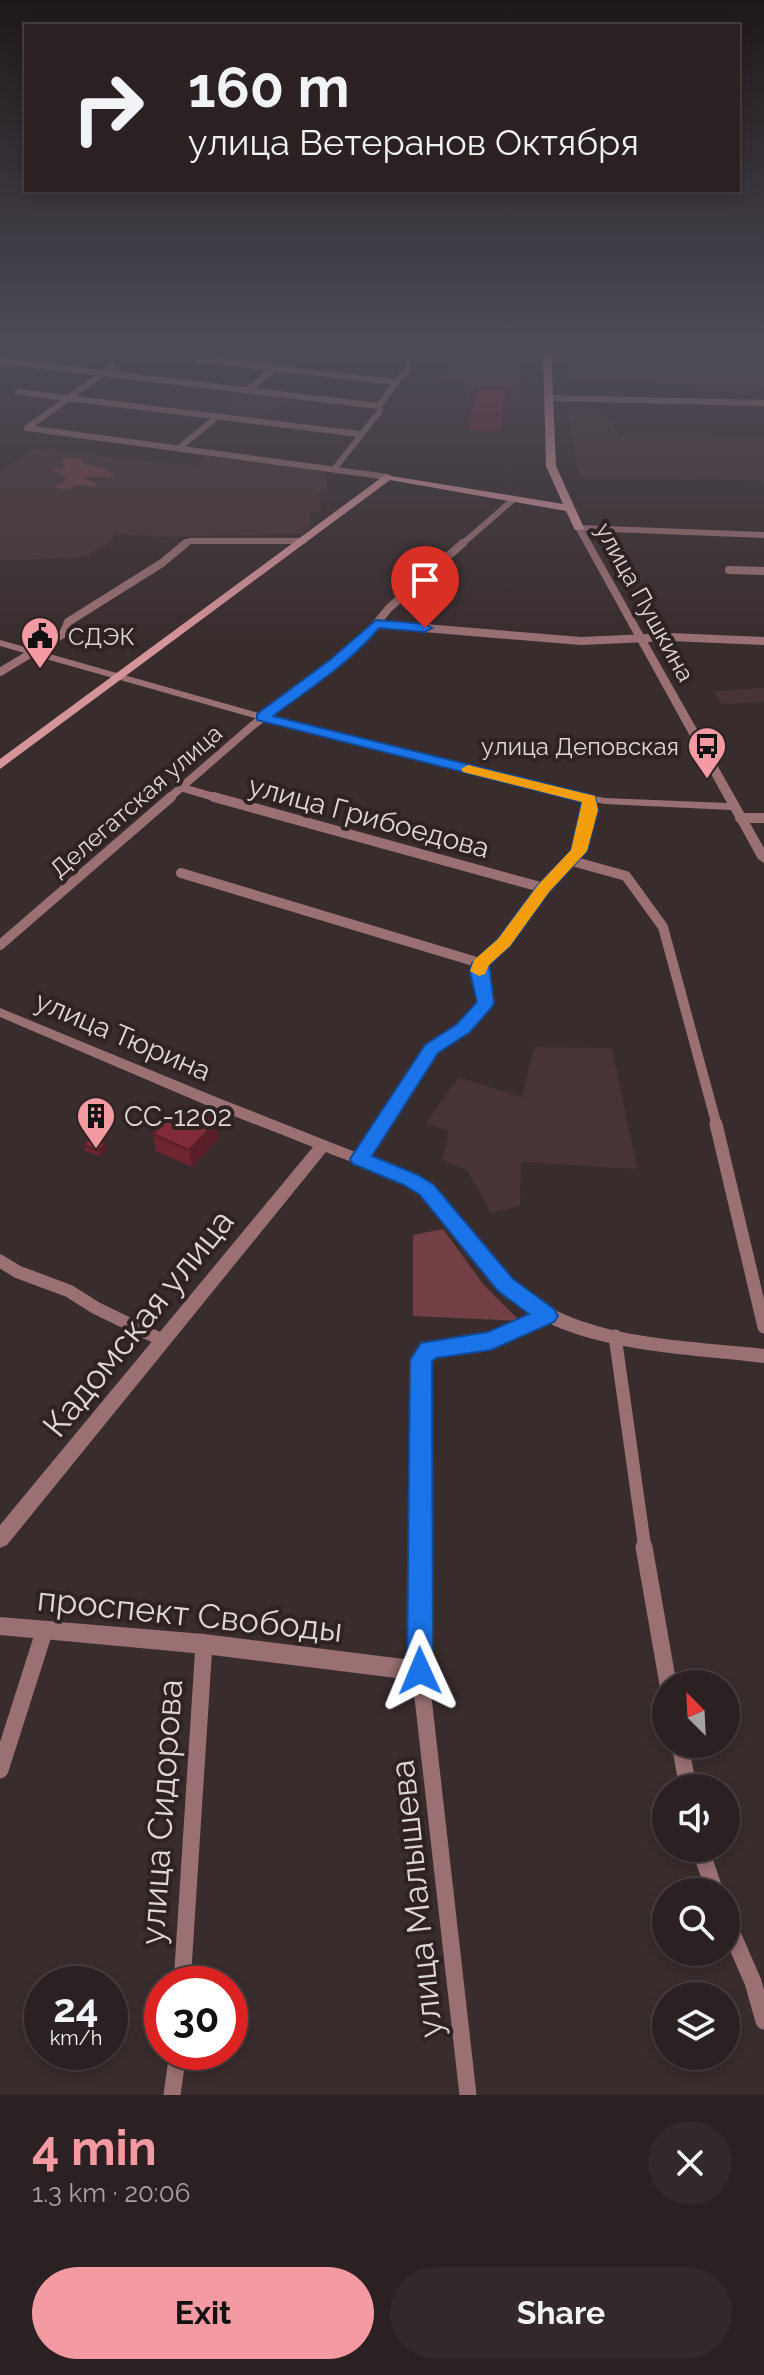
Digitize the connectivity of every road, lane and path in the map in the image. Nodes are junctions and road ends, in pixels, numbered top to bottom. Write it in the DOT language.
graph roads {
  1 [pos="162,446"];
  2 [pos="182,446"];
  3 [pos="351,446"];
  4 [pos="550,446"];
  5 [pos="179,448"];
  6 [pos="335,468"];
  7 [pos="388,477"];
  8 [pos="514,499"];
  9 [pos="568,508"];
  10 [pos="579,528"];
  11 [pos="764,535"];
  12 [pos="303,541"];
  13 [pos="729,570"];
  14 [pos="764,571"];
  15 [pos="376,624"];
  16 [pos="639,637"];
  17 [pos="764,641"];
  18 [pos="0,643"];
  19 [pos="33,653"];
  20 [pos="0,672"];
  21 [pos="120,678"];
  22 [pos="262,717"];
  23 [pos="0,765"];
  24 [pos="183,788"];
  25 [pos="590,799"];
  26 [pos="737,813"];
  27 [pos="764,818"];
  28 [pos="764,859"];
  29 [pos="572,861"];
  30 [pos="181,873"];
  31 [pos="544,888"];
  32 [pos="0,945"];
  33 [pos="480,963"];
  34 [pos="0,1012"];
  35 [pos="323,1146"];
  36 [pos="360,1159"];
  37 [pos="0,1261"];
  38 [pos="547,1316"];
  39 [pos="764,1327"];
  40 [pos="615,1336"];
  41 [pos="162,1340"];
  42 [pos="764,1356"];
  43 [pos="0,1539"];
  44 [pos="0,1626"];
  45 [pos="44,1632"];
  46 [pos="204,1644"];
  47 [pos="666,1670"];
  48 [pos="420,1671"];
  49 [pos="0,1770"];
  50 [pos="740,1952"];
  51 [pos="183,1966"];
  52 [pos="764,2021"];
  53 [pos="175,2070"];
  54 [pos="172,2095"];
  55 [pos="468,2095"];
  1 -- 5 [label="street"];
  2 -- 5 [label="street"];
  3 -- 6 [label="street"];
  4 -- 9 [label="main road, улица Пушкина"];
  5 -- 6 [label="street"];
  6 -- 7 [label="street"];
  7 -- 8 [label="main road"];
  7 -- 12 [label="main road"];
  8 -- 9 [label="main road"];
  8 -- 15 [label="street, Делегатская улица"];
  9 -- 10 [label="main road, улица Пушкина"];
  10 -- 11 [label="street"];
  10 -- 16 [label="street, улица Пушкина"];
  12 -- 19 [label="street"];
  12 -- 21 [label="main road"];
  13 -- 14 [label="street"];
  15 -- 16 [label="street"];
  15 -- 22 [label="street, Делегатская улица"];
  16 -- 17 [label="street"];
  16 -- 26 [label="street, улица Пушкина"];
  18 -- 19 [label="street"];
  19 -- 20 [label="street"];
  19 -- 21 [label="street"];
  21 -- 22 [label="street"];
  21 -- 23 [label="main road"];
  22 -- 24 [label="street, Делегатская улица"];
  22 -- 25 [label="street"];
  24 -- 31 [label="street, улица Грибоедова"];
  24 -- 32 [label="street, Делегатская улица"];
  25 -- 26 [label="street"];
  25 -- 29 [label="street"];
  26 -- 27 [label="street"];
  26 -- 28 [label="street, улица Пушкина"];
  29 -- 31 [label="street"];
  29 -- 39 [label="street"];
  30 -- 33 [label="street"];
  31 -- 33 [label="street"];
  33 -- 36 [label="street"];
  34 -- 35 [label="street, улица Тюрина"];
  35 -- 36 [label="street, улица Тюрина"];
  35 -- 41 [label="street, Кадомская улица"];
  36 -- 38 [label="street, улица Тюрина"];
  37 -- 41 [label="street"];
  38 -- 40 [label="street"];
  38 -- 48 [label="street, улица Малышева"];
  40 -- 42 [label="street"];
  40 -- 47 [label="street"];
  41 -- 43 [label="street, Кадомская улица"];
  44 -- 45 [label="street, проспект Свободы"];
  45 -- 46 [label="street, проспект Свободы"];
  45 -- 49 [label="street"];
  46 -- 48 [label="street, проспект Свободы"];
  46 -- 51 [label="street, улица Сидорова"];
  48 -- 55 [label="street, улица Малышева"];
  50 -- 52 [label="street"];
  53 -- 54 [label="street"];
}
